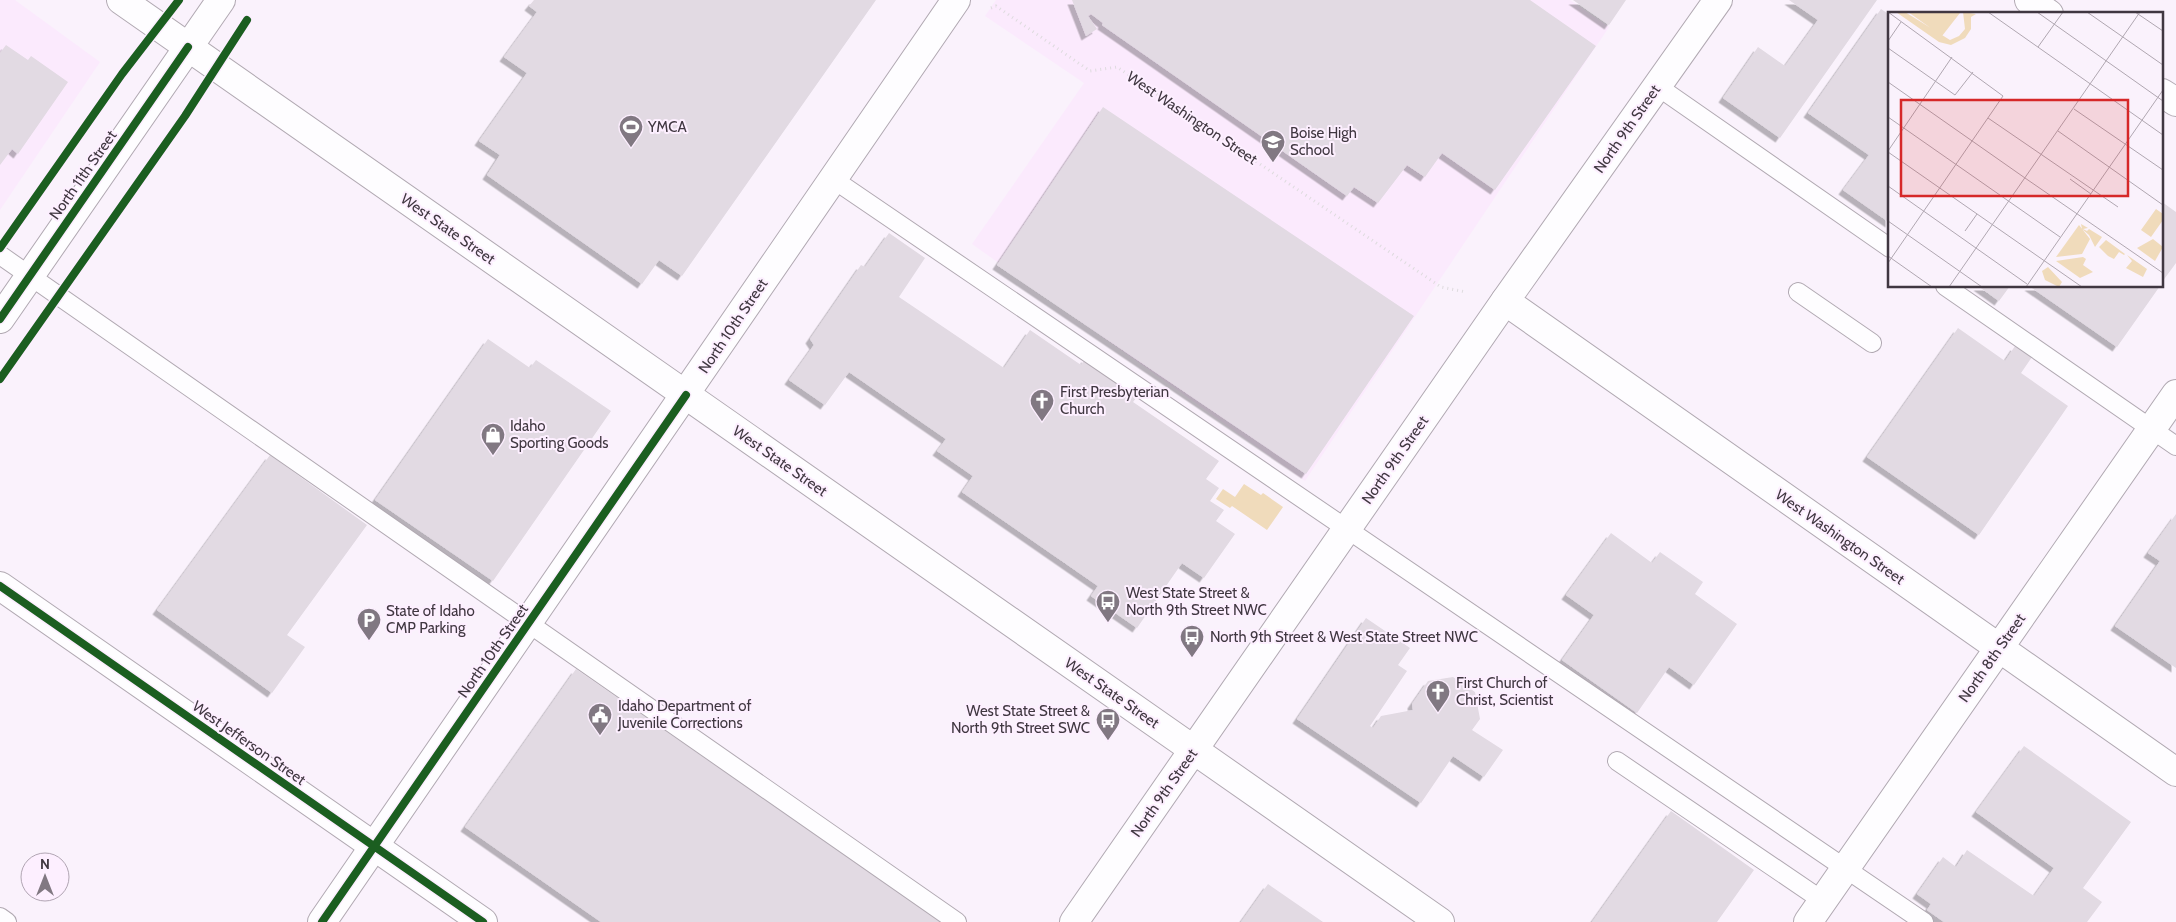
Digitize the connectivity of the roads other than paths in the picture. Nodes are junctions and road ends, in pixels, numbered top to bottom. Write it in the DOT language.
graph roads {
  1 [pos="121,0"];
  2 [pos="220,0"];
  3 [pos="956,0"];
  4 [pos="1718,0"];
  5 [pos="2029,0"];
  6 [pos="2045,12"];
  7 [pos="188,47"];
  8 [pos="1657,86"];
  9 [pos="2164,94"];
  10 [pos="2176,102"];
  11 [pos="833,179"];
  12 [pos="1888,247"];
  13 [pos="0,255"];
  14 [pos="30,276"];
  15 [pos="1948,288"];
  16 [pos="1798,292"];
  17 [pos="1505,301"];
  18 [pos="0,319"];
  19 [pos="1872,343"];
  20 [pos="2176,394"];
  21 [pos="686,395"];
  22 [pos="2151,429"];
  23 [pos="2176,446"];
  24 [pos="1347,529"];
  25 [pos="0,586"];
  26 [pos="528,623"];
  27 [pos="1999,648"];
  28 [pos="1194,750"];
  29 [pos="1617,761"];
  30 [pos="2176,772"];
  31 [pos="374,846"];
  32 [pos="1845,869"];
  33 [pos="1815,912"];
  34 [pos="0,917"];
  35 [pos="7,922"];
  36 [pos="322,922"];
  37 [pos="483,922"];
  38 [pos="957,922"];
  39 [pos="1074,922"];
  40 [pos="1440,922"];
  41 [pos="1924,922"];
  1 -- 7 [label="street, West State Street"];
  2 -- 7 [label="street, North 11th Street"];
  3 -- 11 [label="street, North 10th Street"];
  4 -- 8 [label="street, North 9th Street"];
  5 -- 6 [label="street"];
  7 -- 14 [label="street, North 11th Street"];
  7 -- 21 [label="street, West State Street"];
  8 -- 12 [label="lane"];
  8 -- 17 [label="street, North 9th Street"];
  9 -- 10 [label="street"];
  11 -- 21 [label="street, North 10th Street"];
  11 -- 24 [label="lane"];
  13 -- 14 [label="lane"];
  14 -- 18 [label="street, North 11th Street"];
  14 -- 26 [label="lane"];
  15 -- 22 [label="lane"];
  16 -- 19 [label="lane"];
  17 -- 24 [label="street, North 9th Street"];
  17 -- 27 [label="street, West Washington Street"];
  20 -- 22 [label="street, North 8th Street"];
  21 -- 26 [label="street, North 10th Street"];
  21 -- 28 [label="street, West State Street"];
  22 -- 23 [label="lane"];
  22 -- 27 [label="street, North 8th Street"];
  24 -- 28 [label="street, North 9th Street"];
  24 -- 32 [label="lane"];
  25 -- 31 [label="street, West Jefferson Street"];
  26 -- 31 [label="street, North 10th Street"];
  26 -- 38 [label="lane"];
  27 -- 30 [label="street, West Washington Street"];
  27 -- 32 [label="street, North 8th Street"];
  28 -- 39 [label="street, North 9th Street"];
  28 -- 40 [label="street, West State Street"];
  29 -- 33 [label="lane"];
  31 -- 36 [label="street, North 10th Street"];
  31 -- 37 [label="street, West Jefferson Street"];
  32 -- 33 [label="street, North 8th Street"];
  32 -- 41 [label="lane"];
  34 -- 35 [label="lane"];
}
